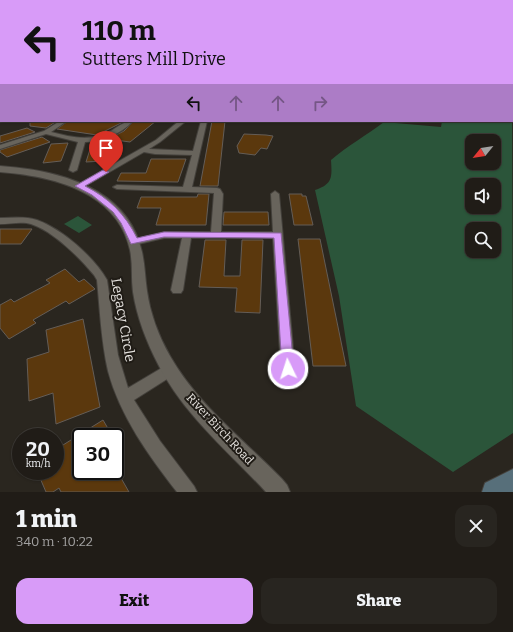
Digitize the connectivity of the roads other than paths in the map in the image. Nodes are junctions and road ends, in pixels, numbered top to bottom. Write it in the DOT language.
graph roads {
  1 [pos="62,122"];
  2 [pos="129,122"];
  3 [pos="182,122"];
  4 [pos="204,122"];
  5 [pos="46,132"];
  6 [pos="82,141"];
  7 [pos="0,147"];
  8 [pos="144,150"];
  9 [pos="196,153"];
  10 [pos="0,169"];
  11 [pos="73,170"];
  12 [pos="79,186"];
  13 [pos="117,188"];
  14 [pos="187,189"];
  15 [pos="275,194"];
  16 [pos="0,221"];
  17 [pos="216,234"];
  18 [pos="187,235"];
  19 [pos="278,235"];
  20 [pos="134,242"];
  21 [pos="177,290"];
  22 [pos="288,369"];
  23 [pos="170,370"];
  24 [pos="125,397"];
  25 [pos="513,481"];
  26 [pos="188,492"];
  27 [pos="280,492"];
  28 [pos="494,492"];
  1 -- 5 [label="street"];
  2 -- 6 [label="street"];
  3 -- 8 [label="street"];
  4 -- 9 [label="street"];
  5 -- 6 [label="street"];
  5 -- 7 [label="street"];
  6 -- 11 [label="street"];
  8 -- 9 [label="street"];
  8 -- 12 [label="street"];
  9 -- 14 [label="street"];
  10 -- 12 [label="street, River Birch Road"];
  12 -- 20 [label="street, River Birch Road"];
  13 -- 14 [label="street"];
  14 -- 17 [label="street"];
  15 -- 19 [label="street"];
  16 -- 24 [label="street, Legacy Circle"];
  17 -- 18 [label="street"];
  17 -- 19 [label="street"];
  18 -- 20 [label="street"];
  18 -- 21 [label="street"];
  19 -- 22 [label="street"];
  20 -- 23 [label="street, River Birch Road"];
  23 -- 24 [label="street"];
  23 -- 27 [label="street, River Birch Road"];
  24 -- 26 [label="street, Legacy Circle"];
  25 -- 28 [label="main road"];
}
